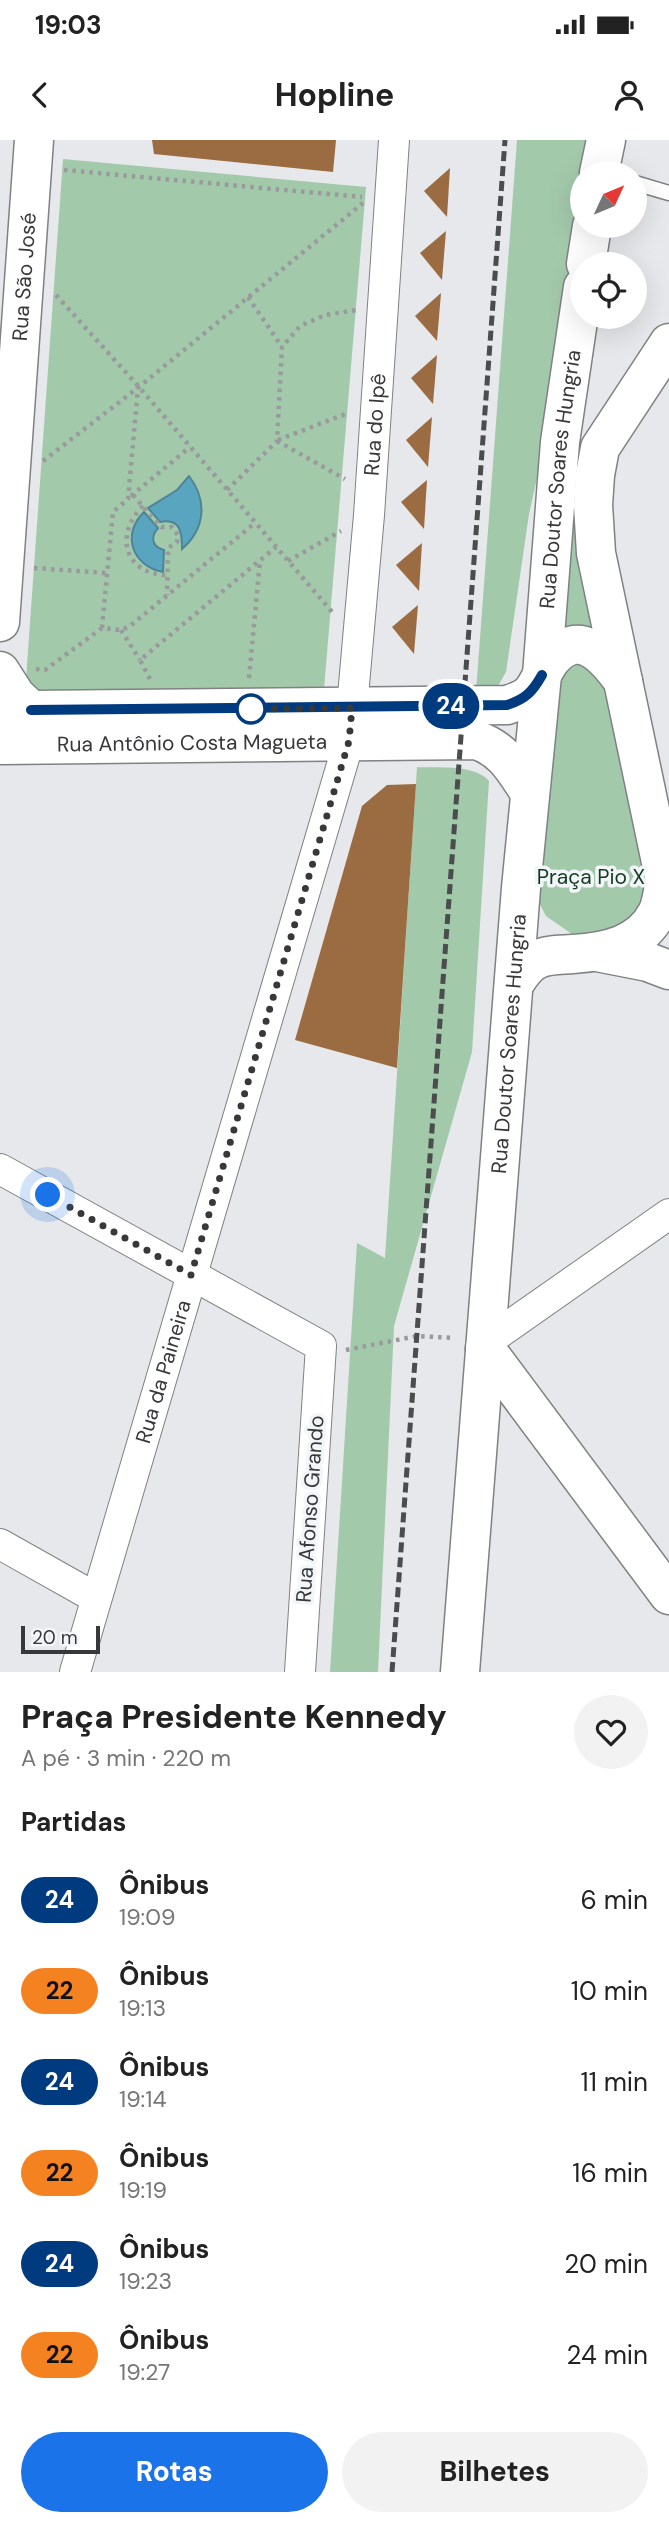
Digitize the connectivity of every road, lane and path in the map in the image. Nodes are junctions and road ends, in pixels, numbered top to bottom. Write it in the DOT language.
graph roads {
  1 [pos="394,140"];
  2 [pos="606,140"];
  3 [pos="33,154"];
  4 [pos="602,161"];
  5 [pos="648,186"];
  6 [pos="669,192"];
  7 [pos="25,261"];
  8 [pos="248,297"];
  9 [pos="382,306"];
  10 [pos="577,329"];
  11 [pos="669,343"];
  12 [pos="282,347"];
  13 [pos="138,387"];
  14 [pos="376,402"];
  15 [pos="277,441"];
  16 [pos="560,442"];
  17 [pos="190,447"];
  18 [pos="9,487"];
  19 [pos="227,490"];
  20 [pos="133,495"];
  21 [pos="128,499"];
  22 [pos="370,504"];
  23 [pos="143,506"];
  24 [pos="255,523"];
  25 [pos="276,547"];
  26 [pos="260,561"];
  27 [pos="288,561"];
  28 [pos="4,566"];
  29 [pos="107,573"];
  30 [pos="167,575"];
  31 [pos="167,596"];
  32 [pos="0,622"];
  33 [pos="102,628"];
  34 [pos="121,630"];
  35 [pos="357,641"];
  36 [pos="140,660"];
  37 [pos="17,670"];
  38 [pos="542,675"];
  39 [pos="623,681"];
  40 [pos="485,706"];
  41 [pos="167,709"];
  42 [pos="247,709"];
  43 [pos="350,724"];
  44 [pos="7,733"];
  45 [pos="530,793"];
  46 [pos="521,888"];
  47 [pos="667,894"];
  48 [pos="601,952"];
  49 [pos="669,970"];
  50 [pos="514,984"];
  51 [pos="0,1169"];
  52 [pos="669,1214"];
  53 [pos="191,1275"];
  54 [pos="485,1345"];
  55 [pos="321,1346"];
  56 [pos="478,1438"];
  57 [pos="555,1441"];
  58 [pos="0,1545"];
  59 [pos="669,1595"];
  60 [pos="96,1598"];
  61 [pos="75,1672"];
  62 [pos="300,1672"];
  63 [pos="460,1672"];
  1 -- 9 [label="street, Rua do Ipê"];
  2 -- 4 [label="main road"];
  3 -- 7 [label="main road, Rua São José"];
  3 -- 8 [label="path"];
  5 -- 6 [label="lane"];
  7 -- 13 [label="path"];
  7 -- 18 [label="main road, Rua São José"];
  8 -- 12 [label="path"];
  8 -- 13 [label="path"];
  9 -- 12 [label="path"];
  9 -- 14 [label="street, Rua do Ipê"];
  10 -- 16 [label="main road, Rua Doutor Soares Hungria"];
  11 -- 39 [label="main road"];
  12 -- 15 [label="path"];
  13 -- 17 [label="path"];
  13 -- 18 [label="path"];
  13 -- 21 [label="path"];
  14 -- 15 [label="path"];
  14 -- 22 [label="street, Rua do Ipê"];
  15 -- 19 [label="path"];
  15 -- 22 [label="path"];
  16 -- 38 [label="main road, Rua Doutor Soares Hungria"];
  16 -- 40 [label="main road"];
  17 -- 19 [label="path"];
  17 -- 20 [label="path"];
  18 -- 28 [label="main road, Rua São José"];
  19 -- 24 [label="path"];
  20 -- 21 [label="path"];
  20 -- 23 [label="path"];
  21 -- 29 [label="path"];
  22 -- 27 [label="path"];
  22 -- 35 [label="street, Rua do Ipê"];
  23 -- 30 [label="path"];
  23 -- 30 [label="path"];
  24 -- 25 [label="path"];
  24 -- 31 [label="path"];
  25 -- 26 [label="path"];
  25 -- 27 [label="path"];
  26 -- 36 [label="path"];
  26 -- 42 [label="path"];
  27 -- 35 [label="path"];
  28 -- 29 [label="path"];
  28 -- 32 [label="main road, Rua São José"];
  29 -- 33 [label="path"];
  30 -- 31 [label="path"];
  31 -- 34 [label="path"];
  33 -- 34 [label="path"];
  33 -- 37 [label="path"];
  34 -- 36 [label="path"];
  35 -- 43 [label="street, Rua do Ipê"];
  36 -- 41 [label="path"];
  37 -- 44 [label="main road"];
  38 -- 39 [label="main road, Rua Antônio Costa Magueta"];
  38 -- 40 [label="main road, Rua Antônio Costa Magueta"];
  38 -- 45 [label="main road, Rua Doutor Soares Hungria"];
  39 -- 47 [label="main road"];
  40 -- 43 [label="main road, Rua Antônio Costa Magueta"];
  41 -- 42 [label="main road, Rua Antônio Costa Magueta"];
  41 -- 44 [label="main road, Rua Antônio Costa Magueta"];
  42 -- 43 [label="main road, Rua Antônio Costa Magueta"];
  43 -- 44 [label="main road, Rua Antônio Costa Magueta"];
  43 -- 45 [label="main road, Rua Antônio Costa Magueta"];
  43 -- 53 [label="street, Rua da Paineira"];
  45 -- 46 [label="main road, Rua Doutor Soares Hungria"];
  46 -- 48 [label="main road"];
  46 -- 50 [label="main road, Rua Doutor Soares Hungria"];
  47 -- 48 [label="main road"];
  48 -- 49 [label="main road"];
  48 -- 50 [label="main road"];
  50 -- 54 [label="main road, Rua Doutor Soares Hungria"];
  51 -- 53 [label="street"];
  52 -- 54 [label="street"];
  53 -- 55 [label="street"];
  53 -- 60 [label="street, Rua da Paineira"];
  54 -- 55 [label="path"];
  54 -- 56 [label="main road, Rua Doutor Soares Hungria"];
  54 -- 57 [label="main road"];
  55 -- 62 [label="street, Rua Afonso Grando"];
  56 -- 57 [label="main road"];
  56 -- 63 [label="main road, Rua Doutor Soares Hungria"];
  57 -- 59 [label="main road"];
  58 -- 60 [label="street"];
  60 -- 61 [label="street, Rua da Paineira"];
}
